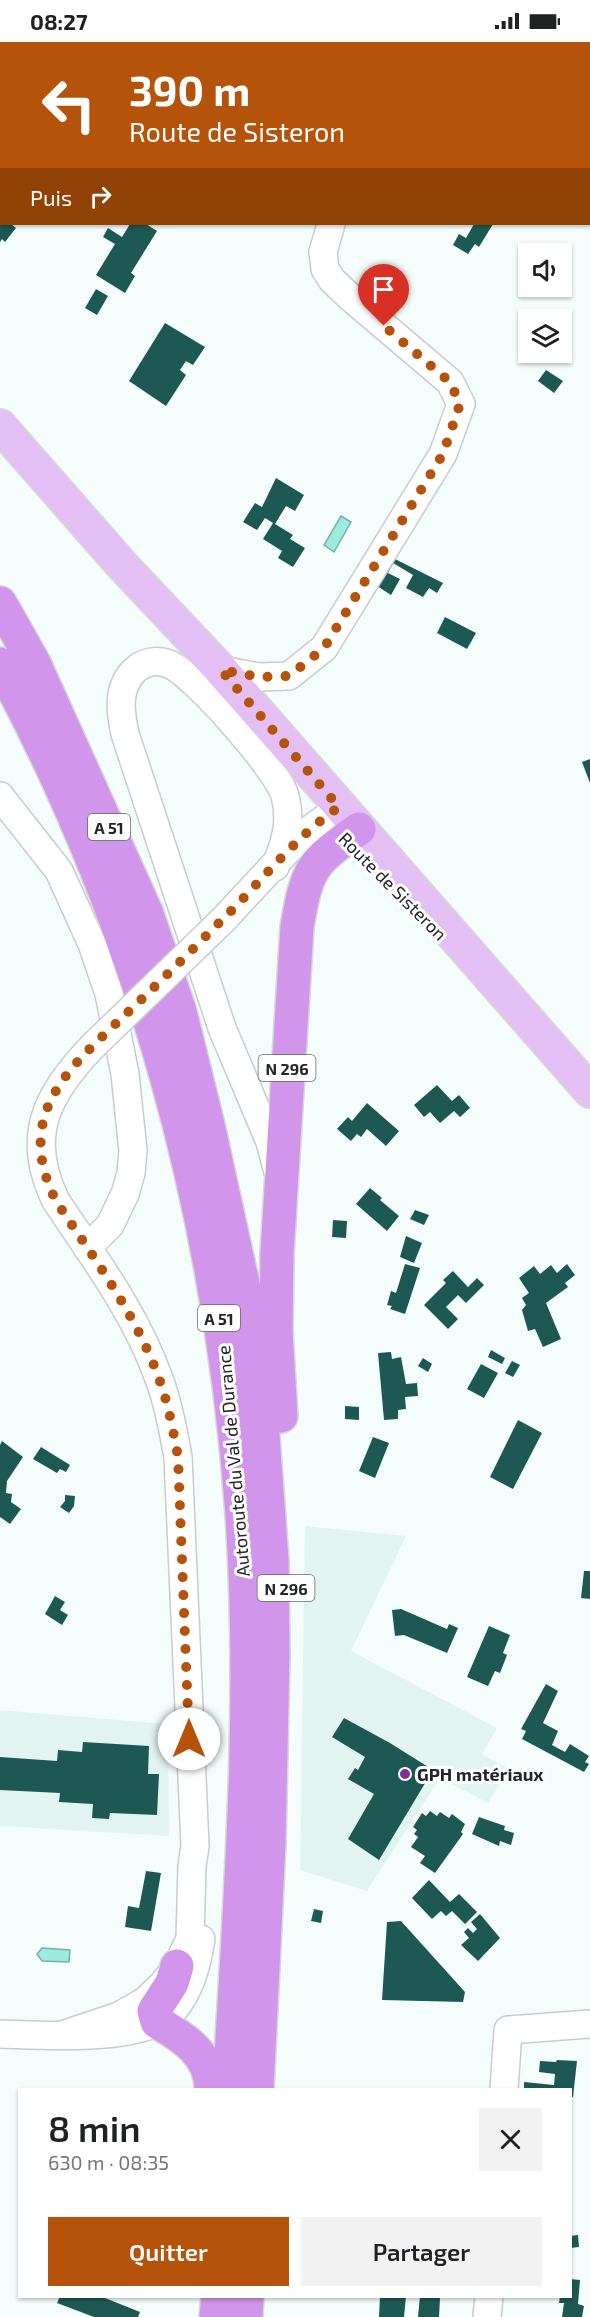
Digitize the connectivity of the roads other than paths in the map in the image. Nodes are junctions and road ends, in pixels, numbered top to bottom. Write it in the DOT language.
graph roads {
  1 [pos="331,225"];
  2 [pos="0,426"];
  3 [pos="121,564"];
  4 [pos="0,603"];
  5 [pos="0,664"];
  6 [pos="221,670"];
  7 [pos="0,796"];
  8 [pos="343,824"];
  9 [pos="275,867"];
  10 [pos="590,1091"];
  11 [pos="280,1179"];
  12 [pos="87,1248"];
  13 [pos="269,1843"];
  14 [pos="195,1846"];
  15 [pos="177,1966"];
  16 [pos="157,2022"];
  17 [pos="590,2024"];
  18 [pos="0,2034"];
  19 [pos="62,2035"];
  20 [pos="212,2088"];
  21 [pos="230,2088"];
  22 [pos="256,2088"];
  23 [pos="504,2088"];
  24 [pos="207,2298"];
  25 [pos="218,2298"];
  26 [pos="247,2298"];
  27 [pos="489,2298"];
  28 [pos="207,2317"];
  29 [pos="216,2317"];
  30 [pos="246,2317"];
  31 [pos="487,2317"];
  1 -- 6 [label="street"];
  2 -- 3 [label="main road, Route de Sisteron"];
  3 -- 6 [label="main road, Route de Sisteron"];
  3 -- 8 [label="main road, Route de Sisteron"];
  4 -- 13 [label="highway, Autoroute du Val de Durance / A 51"];
  5 -- 21 [label="highway, Autoroute du Val de Durance / A 51"];
  6 -- 8 [label="main road, Route de Sisteron"];
  7 -- 12 [label="street"];
  8 -- 9 [label="street"];
  8 -- 10 [label="main road, Route de Sisteron"];
  8 -- 11 [label="highway, N 296"];
  9 -- 11 [label="street"];
  9 -- 12 [label="street, bridge"];
  11 -- 13 [label="highway, N 296"];
  12 -- 14 [label="street"];
  13 -- 22 [label="highway, N 296"];
  14 -- 15 [label="street"];
  14 -- 16 [label="street"];
  15 -- 16 [label="highway"];
  15 -- 19 [label="street"];
  16 -- 19 [label="street"];
  16 -- 20 [label="highway"];
  17 -- 23 [label="street"];
  18 -- 19 [label="street"];
  24 -- 28 [label="highway"];
  25 -- 29 [label="highway"];
  26 -- 30 [label="highway"];
  27 -- 31 [label="street"];
}
